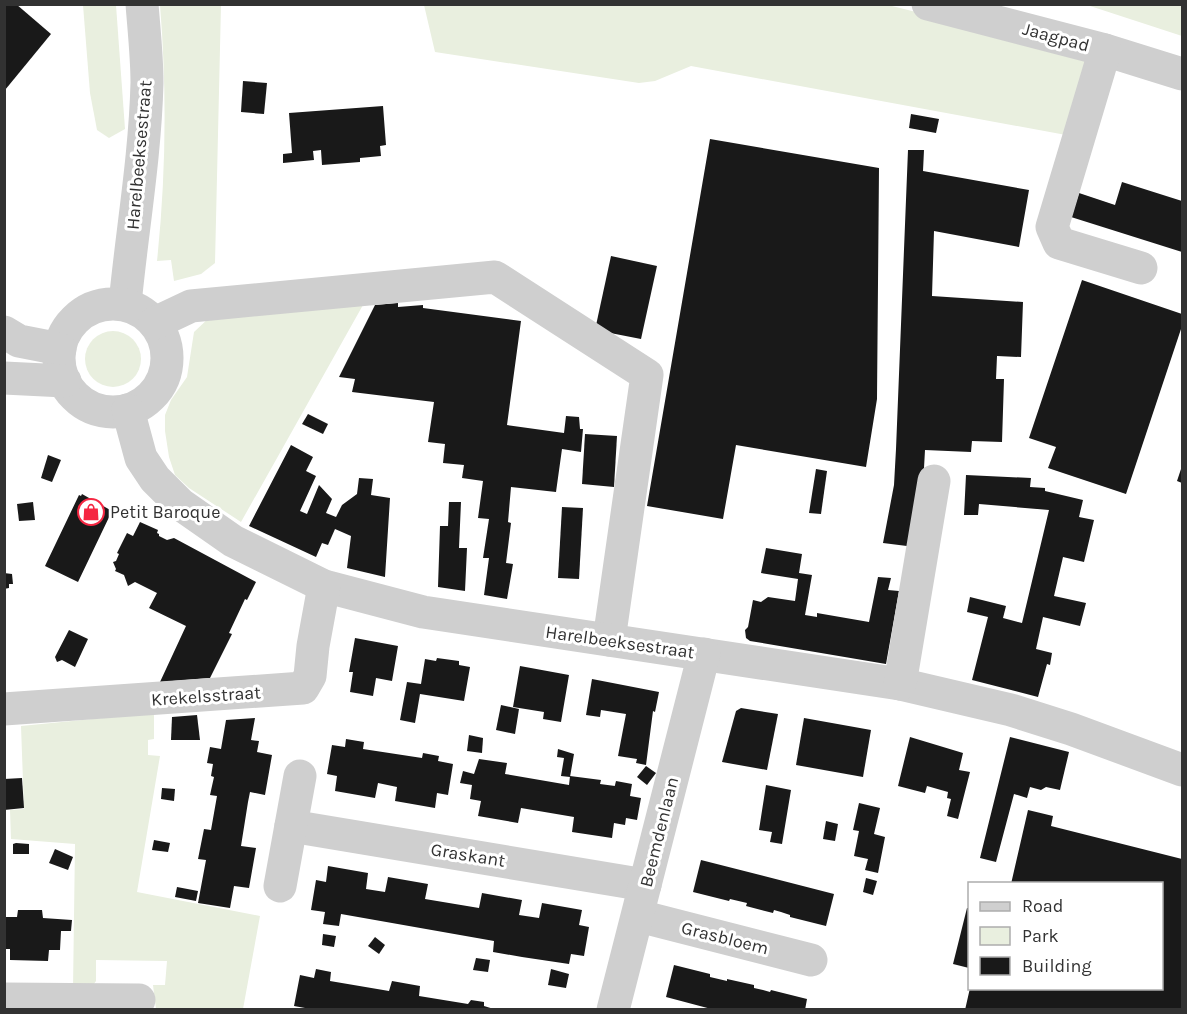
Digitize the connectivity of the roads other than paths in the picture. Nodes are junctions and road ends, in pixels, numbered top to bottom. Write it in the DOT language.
graph roads {
  1 [pos="142,4"];
  2 [pos="928,4"];
  3 [pos="1105,50"];
  4 [pos="1182,74"];
  5 [pos="1141,268"];
  6 [pos="124,304"];
  7 [pos="155,323"];
  8 [pos="4,332"];
  9 [pos="60,349"];
  10 [pos="4,378"];
  11 [pos="65,381"];
  12 [pos="128,410"];
  13 [pos="934,481"];
  14 [pos="324,586"];
  15 [pos="609,640"];
  16 [pos="704,654"];
  17 [pos="900,684"];
  18 [pos="4,709"];
  19 [pos="1182,770"];
  20 [pos="300,776"];
  21 [pos="291,826"];
  22 [pos="645,885"];
  23 [pos="280,886"];
  24 [pos="639,916"];
  25 [pos="811,960"];
  26 [pos="4,999"];
  27 [pos="139,1000"];
  28 [pos="613,1010"];
  1 -- 6 [label="street, Harelbeeksestraat"];
  2 -- 3 [label="street, Jaagpad"];
  3 -- 4 [label="street, Jaagpad"];
  3 -- 5 [label="street"];
  6 -- 7 [label="street"];
  6 -- 9 [label="street"];
  7 -- 12 [label="street"];
  7 -- 15 [label="street"];
  8 -- 9 [label="street"];
  9 -- 11 [label="street"];
  10 -- 11 [label="street"];
  11 -- 12 [label="street"];
  12 -- 14 [label="street, Harelbeeksestraat"];
  13 -- 17 [label="street"];
  14 -- 15 [label="street, Harelbeeksestraat"];
  14 -- 18 [label="street, Krekelsstraat"];
  15 -- 16 [label="street, Harelbeeksestraat"];
  16 -- 17 [label="street, Harelbeeksestraat"];
  16 -- 22 [label="street, Beemdenlaan"];
  17 -- 19 [label="street, Harelbeeksestraat"];
  20 -- 21 [label="street"];
  21 -- 22 [label="street, Graskant"];
  21 -- 23 [label="street"];
  22 -- 24 [label="street, Beemdenlaan"];
  24 -- 25 [label="street, Grasbloem"];
  24 -- 28 [label="street, Beemdenlaan"];
  26 -- 27 [label="street"];
}
